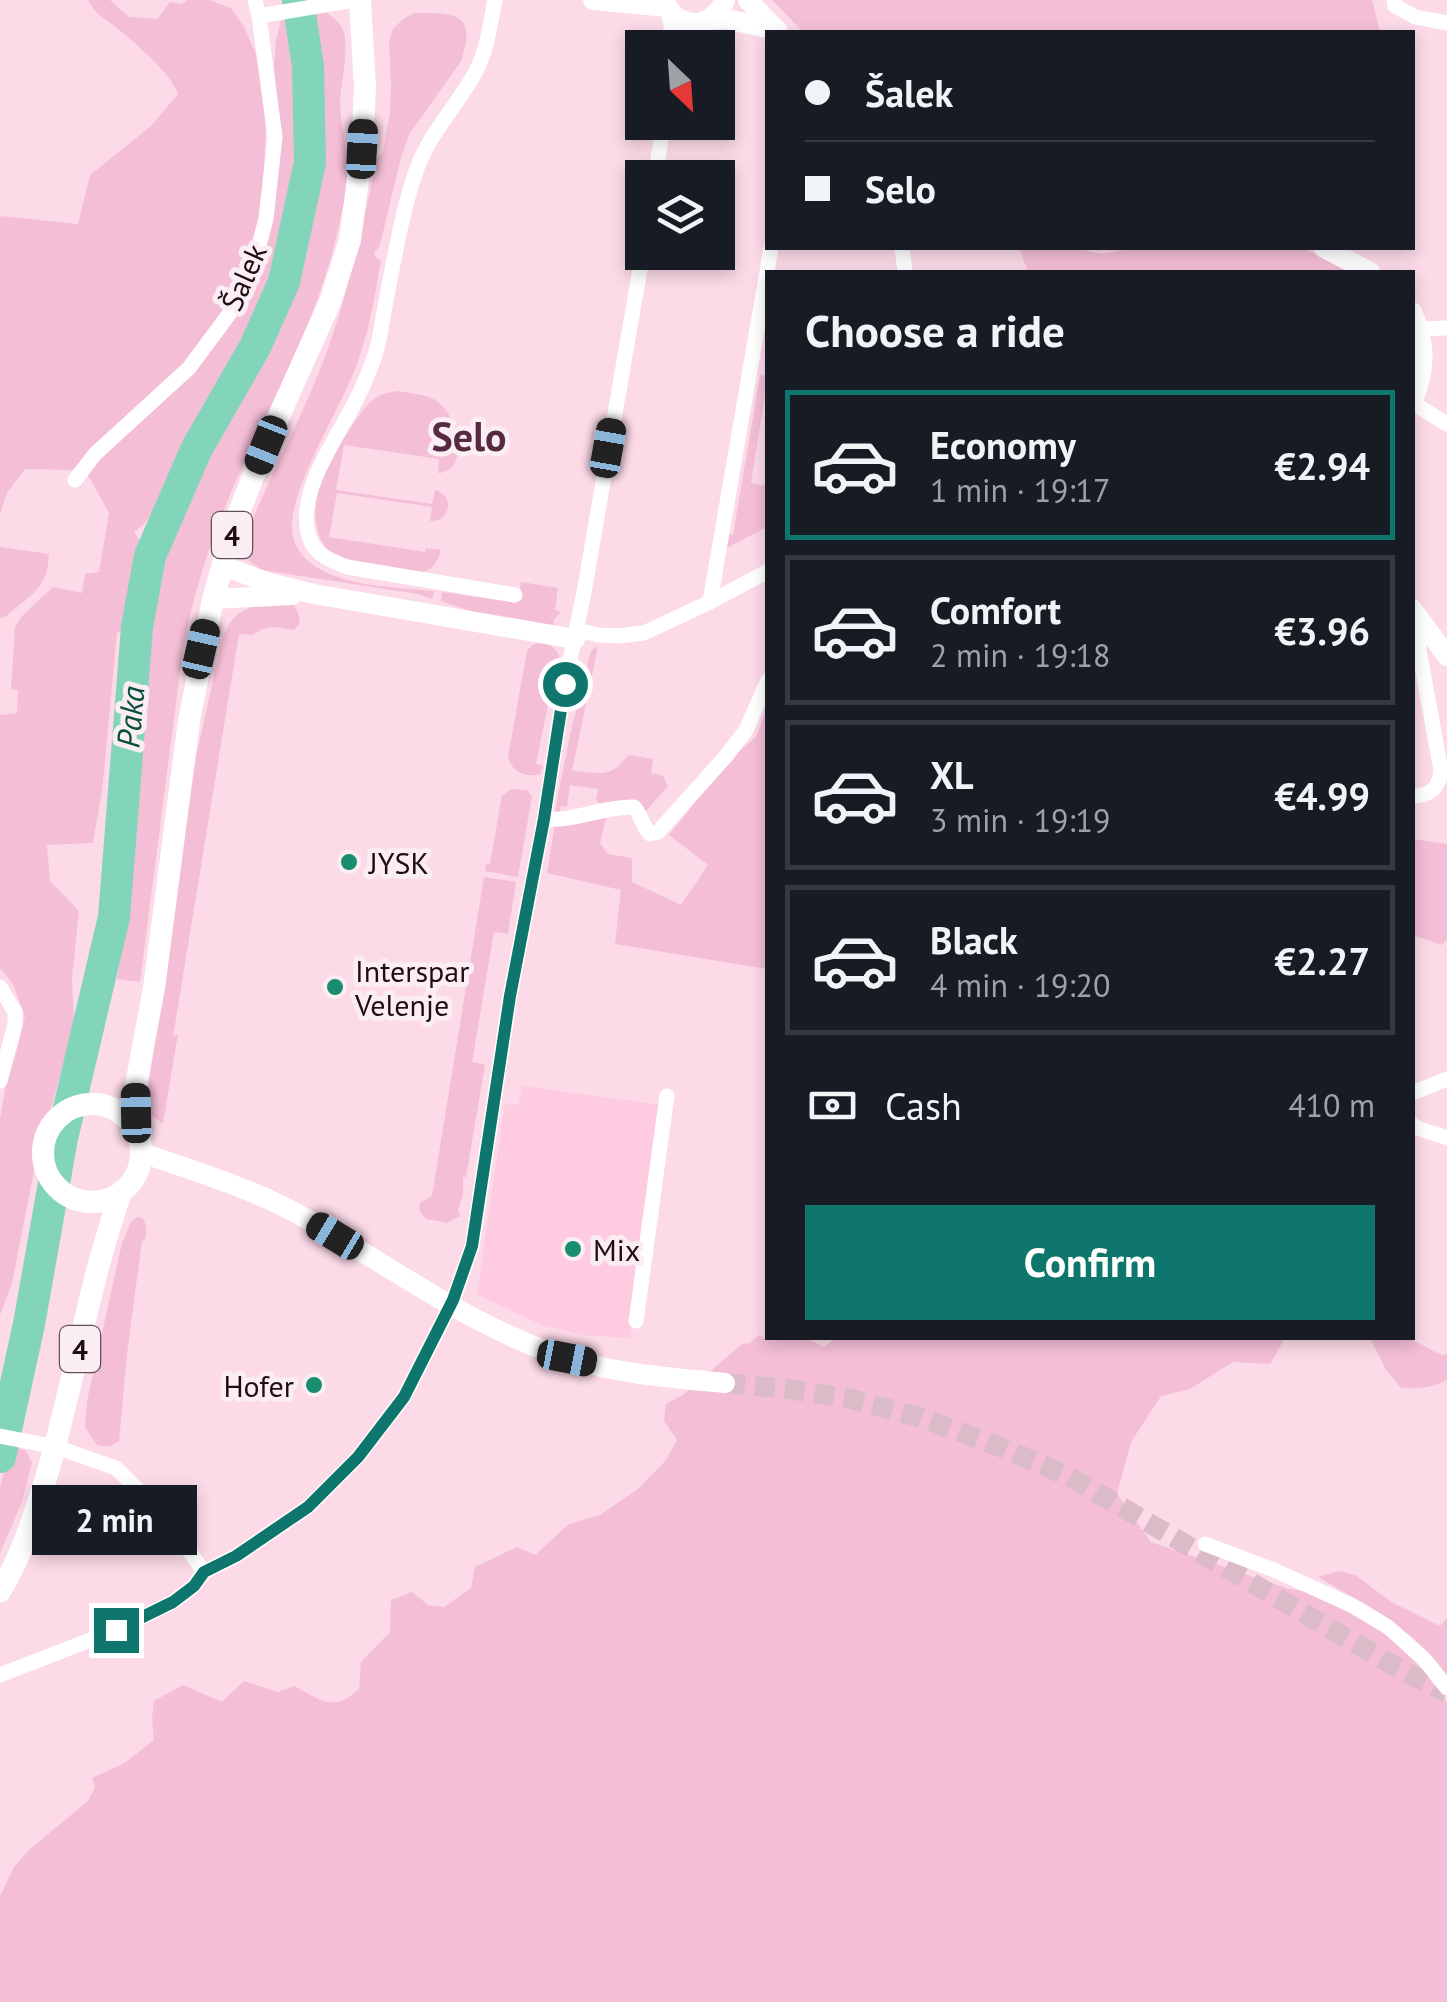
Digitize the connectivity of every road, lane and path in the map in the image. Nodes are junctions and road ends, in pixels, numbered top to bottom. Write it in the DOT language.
graph roads {
  1 [pos="357,0"];
  2 [pos="495,0"];
  3 [pos="593,0"];
  4 [pos="725,0"];
  5 [pos="748,0"];
  6 [pos="1394,0"];
  7 [pos="665,4"];
  8 [pos="257,8"];
  9 [pos="709,20"];
  10 [pos="1447,23"];
  11 [pos="671,30"];
  12 [pos="700,30"];
  13 [pos="774,30"];
  14 [pos="777,30"];
  15 [pos="1328,250"];
  16 [pos="640,270"];
  17 [pos="1366,270"];
  18 [pos="765,278"];
  19 [pos="1416,320"];
  20 [pos="1447,328"];
  21 [pos="1415,398"];
  22 [pos="1415,404"];
  23 [pos="1447,424"];
  24 [pos="75,480"];
  25 [pos="223,566"];
  26 [pos="765,572"];
  27 [pos="314,594"];
  28 [pos="514,595"];
  29 [pos="213,599"];
  30 [pos="710,602"];
  31 [pos="1417,616"];
  32 [pos="576,634"];
  33 [pos="1447,656"];
  34 [pos="765,687"];
  35 [pos="1415,796"];
  36 [pos="544,819"];
  37 [pos="0,986"];
  38 [pos="1447,1079"];
  39 [pos="0,1080"];
  40 [pos="136,1086"];
  41 [pos="1415,1092"];
  42 [pos="668,1096"];
  43 [pos="121,1112"];
  44 [pos="1415,1126"];
  45 [pos="1447,1138"];
  46 [pos="141,1145"];
  47 [pos="122,1193"];
  48 [pos="81,1201"];
  49 [pos="104,1250"];
  50 [pos="636,1322"];
  51 [pos="725,1384"];
  52 [pos="0,1436"];
  53 [pos="56,1448"];
  54 [pos="1205,1544"];
  55 [pos="204,1572"];
  56 [pos="0,1591"];
  57 [pos="0,1675"];
  58 [pos="1447,1688"];
  1 -- 8 [label="street"];
  1 -- 25 [label="main road, 4"];
  2 -- 28 [label="street"];
  3 -- 7 [label="street"];
  4 -- 9 [label="street"];
  5 -- 14 [label="street"];
  6 -- 10 [label="street"];
  7 -- 9 [label="street"];
  7 -- 11 [label="street"];
  8 -- 24 [label="street, Šalek"];
  9 -- 12 [label="street"];
  9 -- 13 [label="street"];
  15 -- 17 [label="street"];
  16 -- 32 [label="street"];
  18 -- 30 [label="street"];
  19 -- 20 [label="street"];
  19 -- 21 [label="street"];
  22 -- 23 [label="street"];
  25 -- 27 [label="street"];
  25 -- 29 [label="main road, 4"];
  26 -- 30 [label="street"];
  27 -- 29 [label="street"];
  27 -- 32 [label="street"];
  29 -- 40 [label="main road, 4"];
  30 -- 32 [label="street"];
  31 -- 33 [label="street"];
  31 -- 35 [label="street"];
  32 -- 36 [label="street"];
  34 -- 36 [label="street"];
  36 -- 55 [label="street"];
  37 -- 39 [label="street"];
  38 -- 41 [label="street"];
  40 -- 43 [label="main road, 4"];
  40 -- 46 [label="main road, 4"];
  42 -- 50 [label="street"];
  43 -- 46 [label="main road"];
  43 -- 48 [label="main road"];
  44 -- 45 [label="street"];
  46 -- 47 [label="main road, 4"];
  46 -- 51 [label="street"];
  47 -- 48 [label="main road"];
  47 -- 49 [label="main road, 4"];
  48 -- 49 [label="main road, 4"];
  49 -- 53 [label="main road, 4"];
  52 -- 53 [label="street"];
  53 -- 55 [label="street"];
  53 -- 56 [label="main road, 4"];
  54 -- 58 [label="street"];
  55 -- 57 [label="street"];
}
